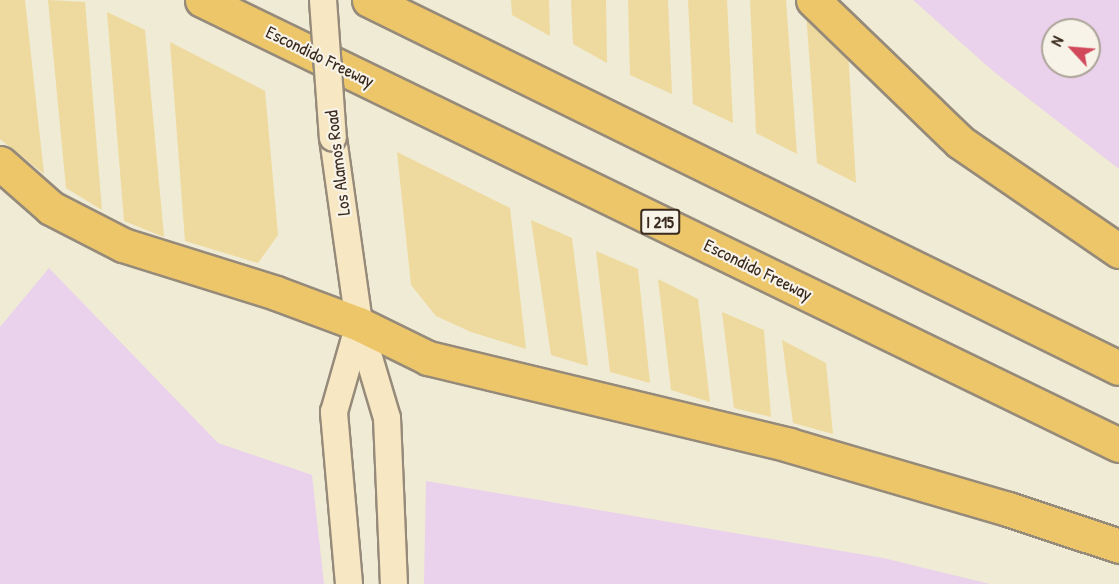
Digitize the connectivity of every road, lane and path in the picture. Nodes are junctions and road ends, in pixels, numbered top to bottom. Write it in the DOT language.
graph roads {
  1 [pos="202,0"];
  2 [pos="322,0"];
  3 [pos="369,0"];
  4 [pos="813,0"];
  5 [pos="0,163"];
  6 [pos="1119,251"];
  7 [pos="359,324"];
  8 [pos="1119,368"];
  9 [pos="1119,445"];
  10 [pos="1119,546"];
  11 [pos="350,584"];
  12 [pos="394,584"];
  1 -- 9 [label="highway, Escondido Freeway / I 215"];
  2 -- 7 [label="main road, Los Alamos Road, bridge"];
  3 -- 8 [label="highway"];
  4 -- 6 [label="highway"];
  5 -- 7 [label="highway"];
  7 -- 10 [label="highway"];
  7 -- 11 [label="main road, Los Alamos Road"];
  7 -- 12 [label="main road, Los Alamos Road"];
}
